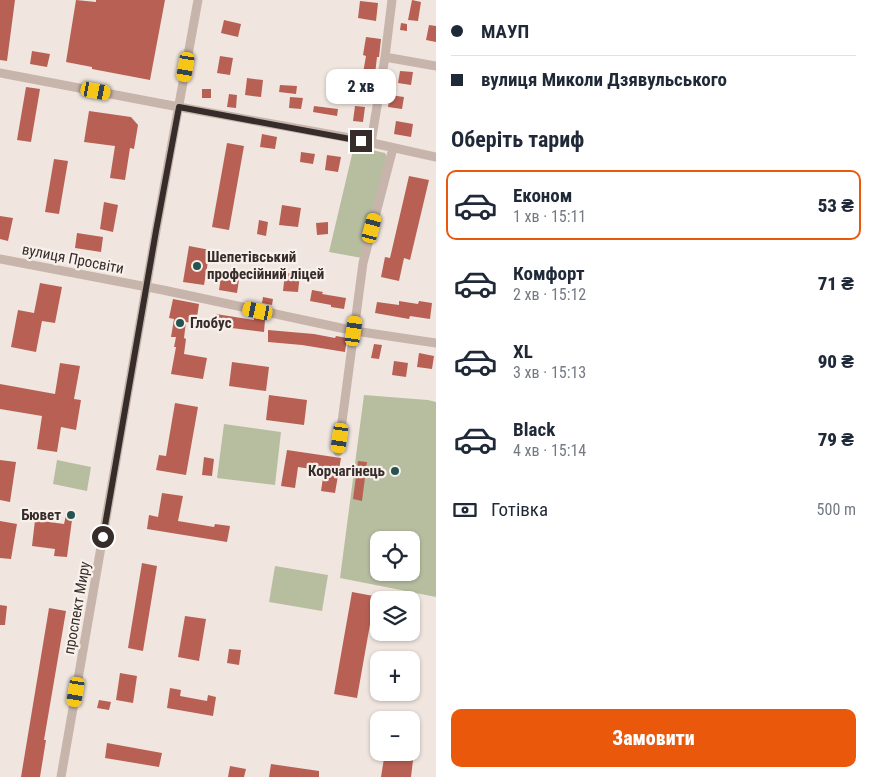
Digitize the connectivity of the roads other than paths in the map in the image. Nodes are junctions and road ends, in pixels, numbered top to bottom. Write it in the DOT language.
graph roads {
  1 [pos="198,0"];
  2 [pos="392,0"];
  3 [pos="385,57"];
  4 [pos="436,66"];
  5 [pos="0,73"];
  6 [pos="179,107"];
  7 [pos="371,143"];
  8 [pos="393,148"];
  9 [pos="436,157"];
  10 [pos="0,259"];
  11 [pos="147,287"];
  12 [pos="354,331"];
  13 [pos="436,343"];
  14 [pos="338,452"];
  15 [pos="61,777"];
  1 -- 6 [label="street, проспект Миру"];
  2 -- 3 [label="street"];
  3 -- 4 [label="street"];
  3 -- 7 [label="street"];
  5 -- 6 [label="street"];
  6 -- 7 [label="street"];
  6 -- 11 [label="street, проспект Миру"];
  7 -- 8 [label="street"];
  8 -- 9 [label="street"];
  8 -- 12 [label="street"];
  10 -- 11 [label="street, вулиця Просвіти"];
  11 -- 12 [label="street, вулиця Просвіти"];
  11 -- 15 [label="street, проспект Миру"];
  12 -- 13 [label="street, вулиця Просвіти"];
  12 -- 14 [label="street"];
}
